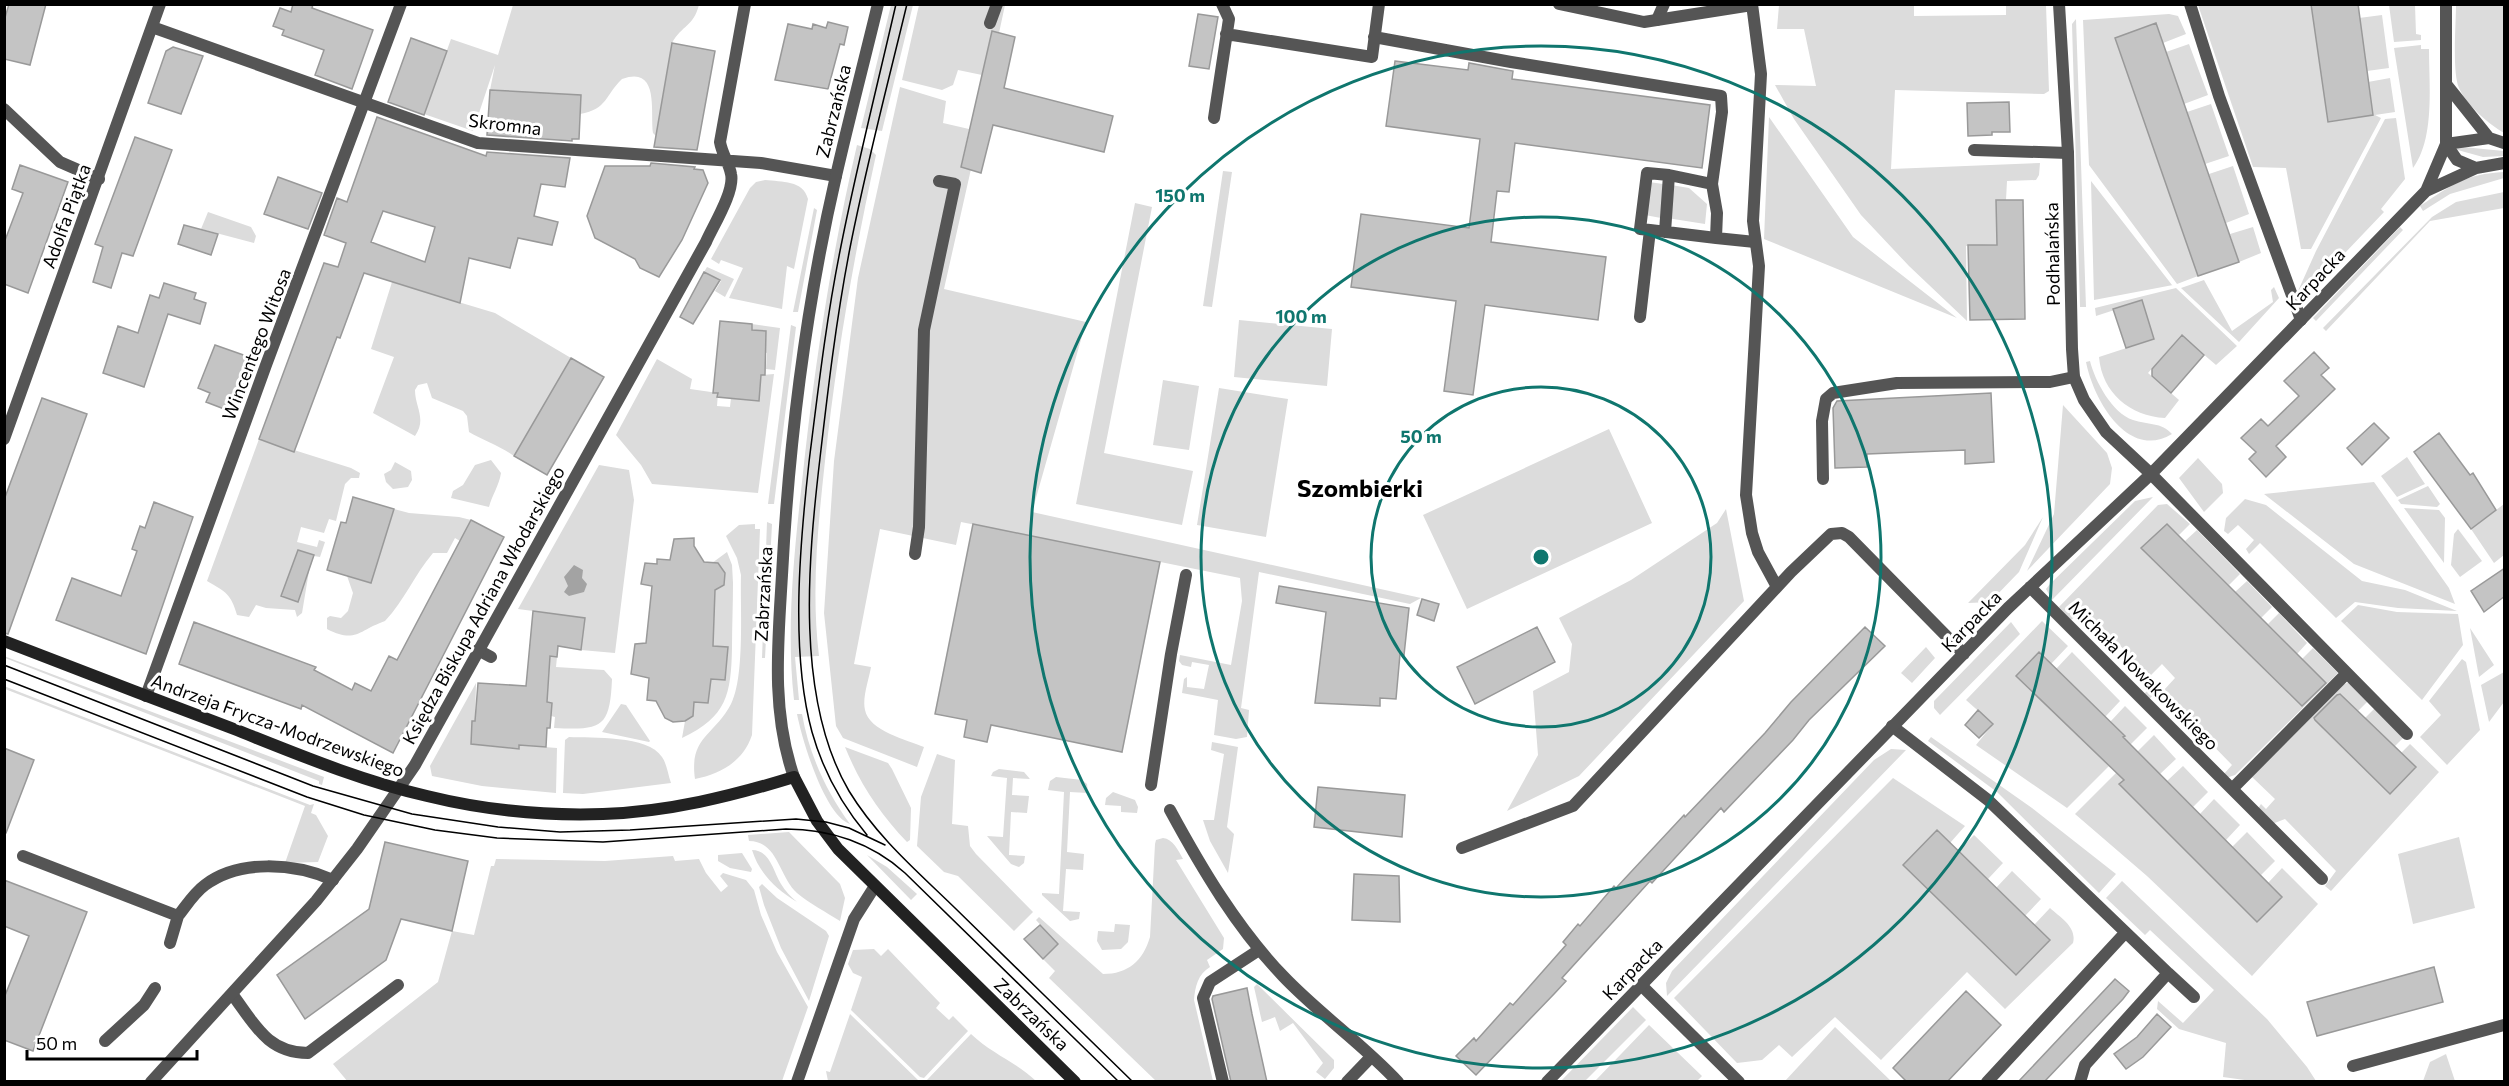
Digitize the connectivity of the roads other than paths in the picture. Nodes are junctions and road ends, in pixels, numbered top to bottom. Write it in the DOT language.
graph roads {
  1 [pos="160,4"];
  2 [pos="401,4"];
  3 [pos="745,4"];
  4 [pos="878,4"];
  5 [pos="997,4"];
  6 [pos="1222,4"];
  7 [pos="1379,4"];
  8 [pos="1559,4"];
  9 [pos="1664,4"];
  10 [pos="2059,4"];
  11 [pos="2190,4"];
  12 [pos="2446,4"];
  13 [pos="1752,5"];
  14 [pos="1657,20"];
  15 [pos="990,23"];
  16 [pos="152,27"];
  17 [pos="1227,34"];
  18 [pos="1374,37"];
  19 [pos="2446,84"];
  20 [pos="366,103"];
  21 [pos="4,110"];
  22 [pos="1214,118"];
  23 [pos="2489,138"];
  24 [pos="2505,143"];
  25 [pos="2446,144"];
  26 [pos="1974,150"];
  27 [pos="2068,153"];
  28 [pos="726,161"];
  29 [pos="2505,163"];
  30 [pos="2476,168"];
  31 [pos="1669,175"];
  32 [pos="836,176"];
  33 [pos="99,179"];
  34 [pos="939,181"];
  35 [pos="1712,184"];
  36 [pos="2426,191"];
  37 [pos="1650,230"];
  38 [pos="1665,232"];
  39 [pos="1716,238"];
  40 [pos="1755,242"];
  41 [pos="1640,317"];
  42 [pos="2301,320"];
  43 [pos="2074,377"];
  44 [pos="4,439"];
  45 [pos="2151,474"];
  46 [pos="1822,479"];
  47 [pos="915,554"];
  48 [pos="1186,575"];
  49 [pos="1777,587"];
  50 [pos="2030,587"];
  51 [pos="4,641"];
  52 [pos="478,650"];
  53 [pos="1964,654"];
  54 [pos="491,657"];
  55 [pos="2347,673"];
  56 [pos="146,696"];
  57 [pos="1892,726"];
  58 [pos="2407,734"];
  59 [pos="794,777"];
  60 [pos="1151,785"];
  61 [pos="398,788"];
  62 [pos="2232,789"];
  63 [pos="1170,810"];
  64 [pos="1462,848"];
  65 [pos="23,856"];
  66 [pos="2322,879"];
  67 [pos="333,880"];
  68 [pos="875,886"];
  69 [pos="178,916"];
  70 [pos="2125,933"];
  71 [pos="170,943"];
  72 [pos="1259,950"];
  73 [pos="2168,973"];
  74 [pos="398,985"];
  75 [pos="1641,985"];
  76 [pos="155,988"];
  77 [pos="232,994"];
  78 [pos="2194,998"];
  79 [pos="2505,1025"];
  80 [pos="105,1041"];
  81 [pos="1371,1057"];
  82 [pos="2353,1066"];
  83 [pos="152,1082"];
  84 [pos="797,1082"];
  85 [pos="1075,1082"];
  86 [pos="1222,1082"];
  87 [pos="1347,1082"];
  88 [pos="1398,1082"];
  89 [pos="1547,1082"];
  90 [pos="1739,1082"];
  91 [pos="1987,1082"];
  92 [pos="2080,1082"];
  1 -- 16 [label="street, Adolfa Piątka"];
  2 -- 20 [label="street, Wincentego Witosa"];
  3 -- 28 [label="street"];
  4 -- 32 [label="street, Zabrzańska"];
  5 -- 15 [label="street"];
  6 -- 17 [label="street"];
  7 -- 18 [label="street"];
  8 -- 14 [label="street"];
  9 -- 14 [label="street"];
  10 -- 27 [label="street, Podhalańska"];
  11 -- 42 [label="street"];
  12 -- 19 [label="street"];
  13 -- 14 [label="street"];
  13 -- 40 [label="street"];
  16 -- 20 [label="street, Skromna"];
  16 -- 33 [label="street, Adolfa Piątka"];
  17 -- 18 [label="street"];
  17 -- 22 [label="street"];
  18 -- 35 [label="street"];
  19 -- 23 [label="street"];
  19 -- 25 [label="street"];
  20 -- 28 [label="street, Skromna"];
  20 -- 56 [label="street, Wincentego Witosa"];
  21 -- 33 [label="street"];
  23 -- 24 [label="street"];
  23 -- 25 [label="street"];
  25 -- 30 [label="street"];
  25 -- 36 [label="street"];
  26 -- 27 [label="street"];
  27 -- 43 [label="street, Podhalańska"];
  28 -- 32 [label="street, Skromna"];
  28 -- 52 [label="street, Księdza Biskupa Adriana Włodarskiego"];
  29 -- 30 [label="street"];
  30 -- 36 [label="street"];
  31 -- 35 [label="street"];
  31 -- 37 [label="street"];
  31 -- 38 [label="street"];
  32 -- 59 [label="street, Zabrzańska"];
  33 -- 44 [label="street, Adolfa Piątka"];
  34 -- 47 [label="street"];
  35 -- 39 [label="street"];
  36 -- 42 [label="street, Karpacka"];
  37 -- 38 [label="street"];
  37 -- 41 [label="street"];
  38 -- 39 [label="street"];
  39 -- 40 [label="street"];
  40 -- 49 [label="street"];
  42 -- 45 [label="street, Karpacka"];
  43 -- 45 [label="street, Podhalańska"];
  43 -- 46 [label="street"];
  45 -- 50 [label="street, Karpacka"];
  45 -- 55 [label="street"];
  48 -- 60 [label="street"];
  49 -- 53 [label="street"];
  49 -- 64 [label="street"];
  50 -- 53 [label="street, Karpacka"];
  50 -- 62 [label="street, Michała Nowakowskiego"];
  51 -- 56 [label="main road, Andrzeja Frycza-Modrzewskiego"];
  52 -- 54 [label="street"];
  52 -- 61 [label="street, Księdza Biskupa Adriana Włodarskiego"];
  53 -- 57 [label="street, Karpacka"];
  55 -- 58 [label="street"];
  55 -- 62 [label="street"];
  56 -- 61 [label="main road, Andrzeja Frycza-Modrzewskiego"];
  57 -- 70 [label="street"];
  57 -- 75 [label="street, Karpacka"];
  59 -- 61 [label="main road, Andrzeja Frycza-Modrzewskiego"];
  59 -- 68 [label="main road, Zabrzańska"];
  61 -- 67 [label="street, Księdza Biskupa Adriana Włodarskiego"];
  62 -- 66 [label="street, Michała Nowakowskiego"];
  63 -- 72 [label="street"];
  65 -- 69 [label="street"];
  67 -- 69 [label="street"];
  67 -- 77 [label="street, Księdza Biskupa Adriana Włodarskiego"];
  68 -- 84 [label="street"];
  68 -- 85 [label="main road, Zabrzańska"];
  69 -- 71 [label="street"];
  70 -- 73 [label="street"];
  70 -- 91 [label="street"];
  72 -- 81 [label="street"];
  72 -- 86 [label="street"];
  73 -- 78 [label="street"];
  73 -- 92 [label="street"];
  74 -- 77 [label="street"];
  75 -- 89 [label="street, Karpacka"];
  75 -- 90 [label="street"];
  76 -- 80 [label="street"];
  77 -- 83 [label="street, Księdza Biskupa Adriana Włodarskiego"];
  79 -- 82 [label="street"];
  81 -- 87 [label="street"];
  81 -- 88 [label="street"];
}
